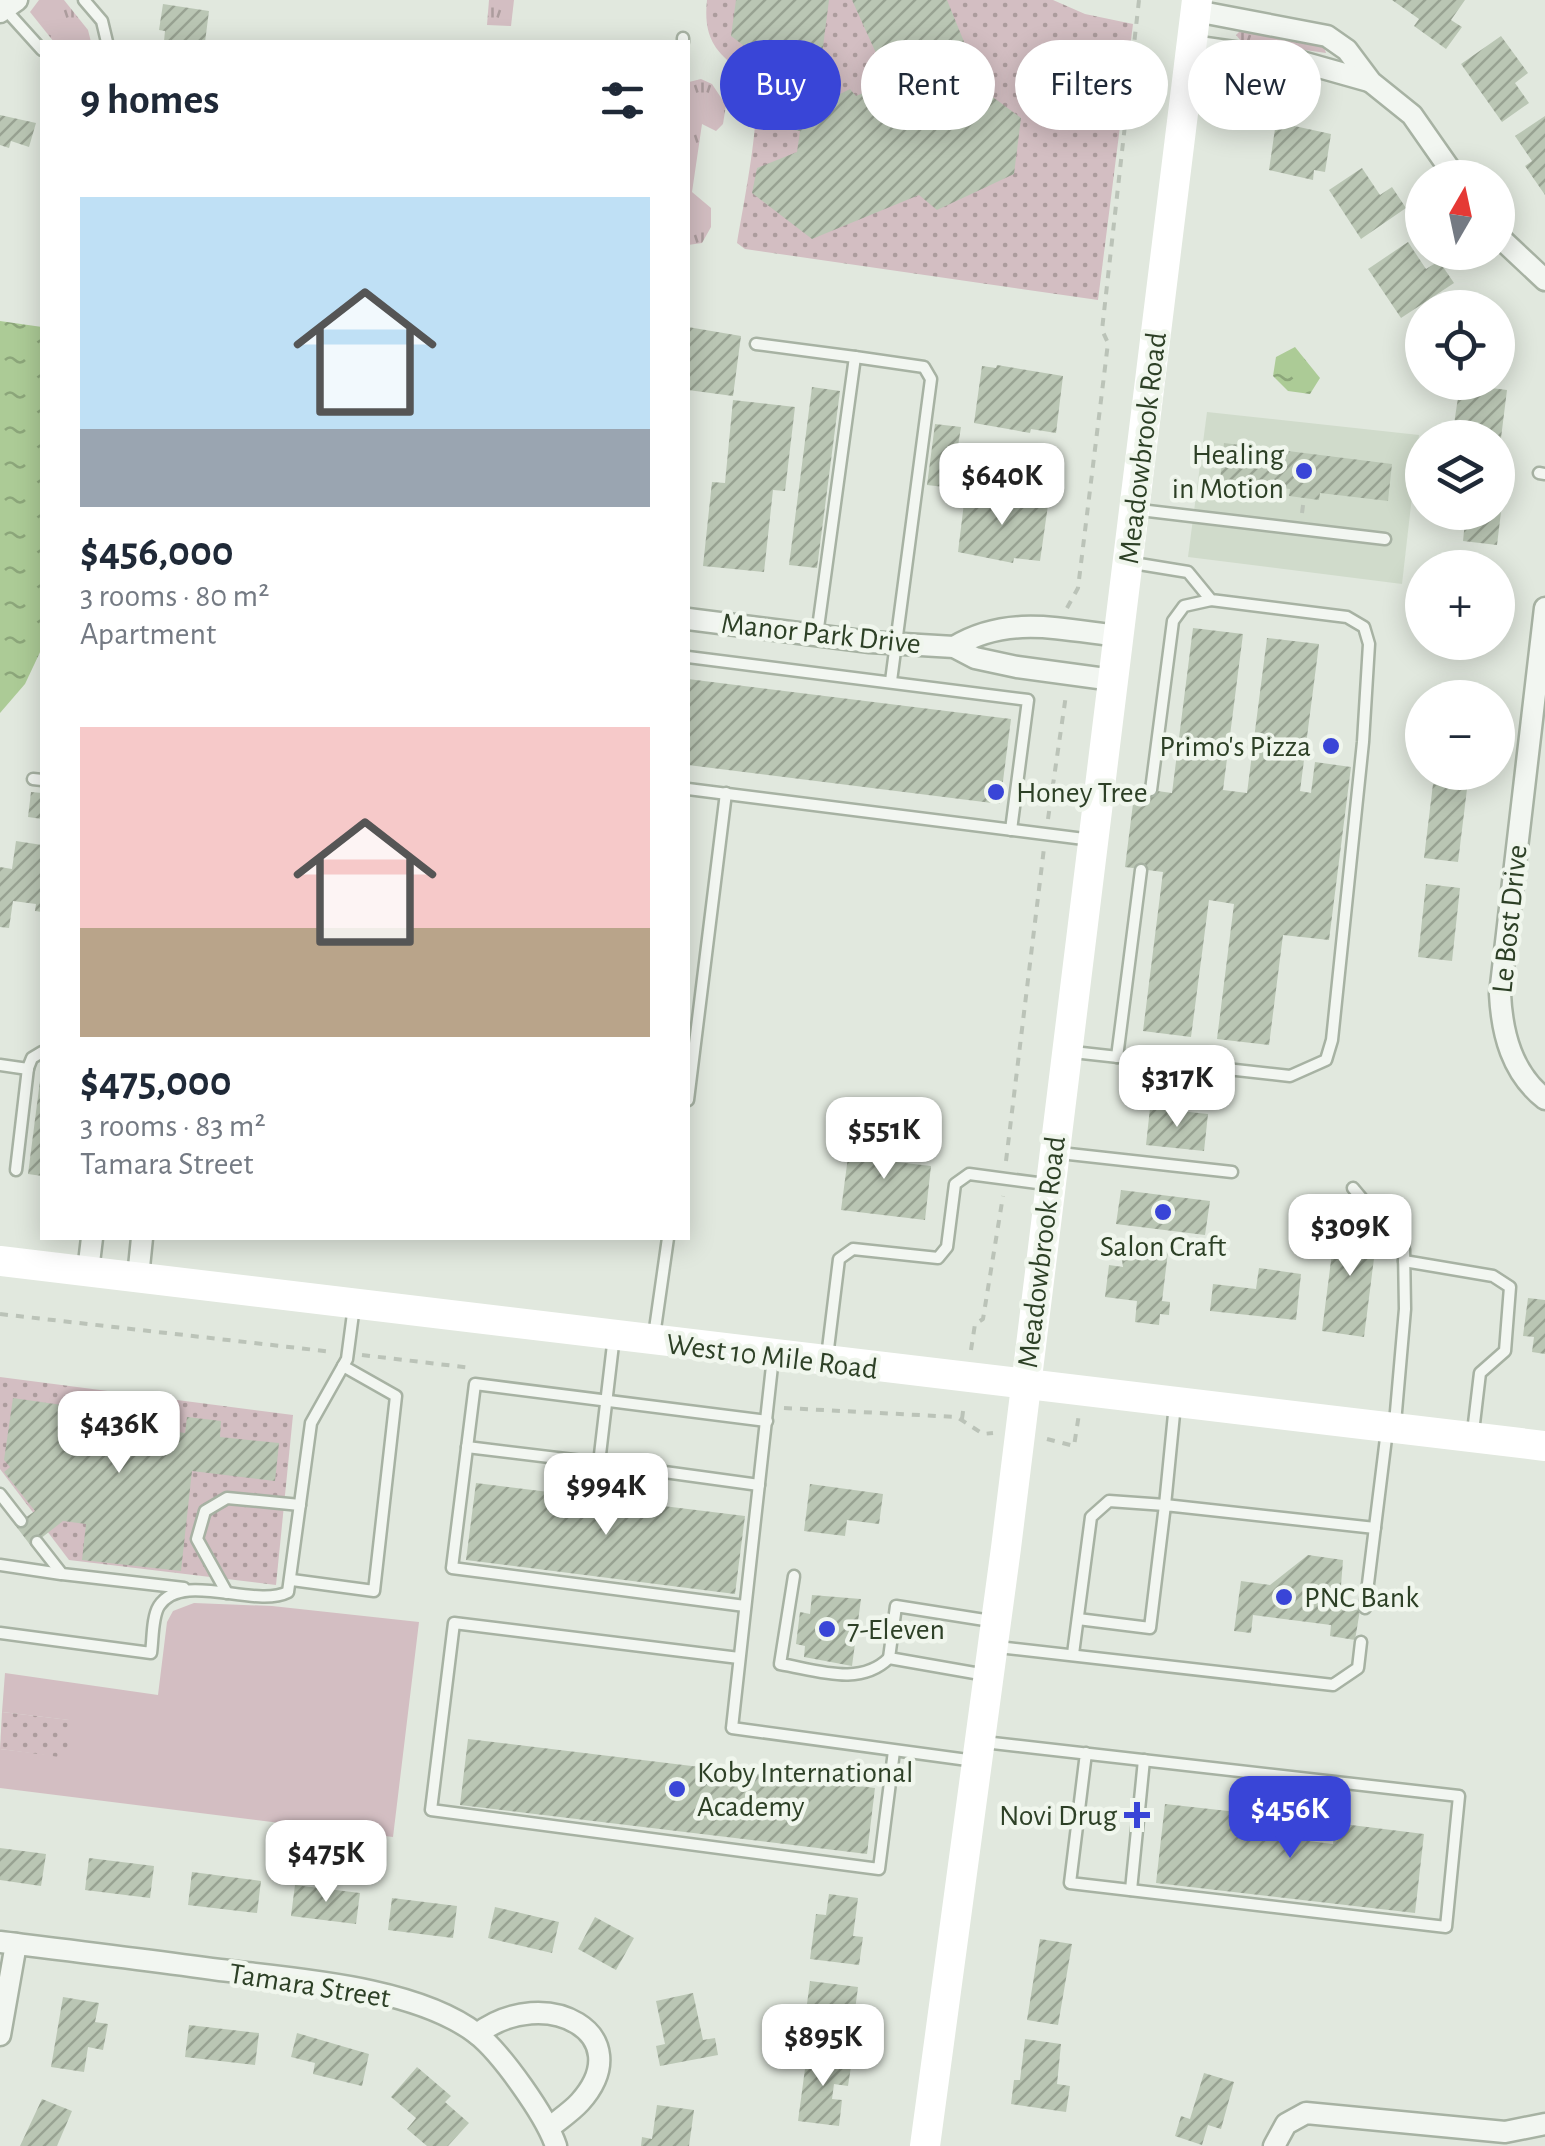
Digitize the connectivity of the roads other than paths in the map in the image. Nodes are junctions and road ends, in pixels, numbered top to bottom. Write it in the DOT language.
graph roads {
  1 [pos="84,0"];
  2 [pos="1197,6"];
  3 [pos="7,7"];
  4 [pos="107,40"];
  5 [pos="1193,40"];
  6 [pos="40,48"];
  7 [pos="1321,68"];
  8 [pos="1188,78"];
  9 [pos="1371,82"];
  10 [pos="1443,160"];
  11 [pos="1515,252"];
  12 [pos="1545,280"];
  13 [pos="756,344"];
  14 [pos="854,358"];
  15 [pos="1134,510"];
  16 [pos="1385,539"];
  17 [pos="1128,562"];
  18 [pos="1211,600"];
  19 [pos="1545,608"];
  20 [pos="690,619"];
  21 [pos="817,635"];
  22 [pos="1118,636"];
  23 [pos="896,643"];
  24 [pos="954,646"];
  25 [pos="690,657"];
  26 [pos="1113,680"];
  27 [pos="891,681"];
  28 [pos="690,788"];
  29 [pos="1152,790"];
  30 [pos="726,793"];
  31 [pos="1011,830"];
  32 [pos="1093,840"];
  33 [pos="1142,870"];
  34 [pos="1066,1052"];
  35 [pos="40,1053"];
  36 [pos="1117,1057"];
  37 [pos="0,1065"];
  38 [pos="28,1070"];
  39 [pos="690,1079"];
  40 [pos="1545,1099"];
  41 [pos="1054,1152"];
  42 [pos="16,1170"];
  43 [pos="1232,1172"];
  44 [pos="1050,1184"];
  45 [pos="1353,1188"];
  46 [pos="92,1240"];
  47 [pos="142,1240"];
  48 [pos="668,1240"];
  49 [pos="1404,1261"];
  50 [pos="1,1267"];
  51 [pos="88,1271"];
  52 [pos="138,1278"];
  53 [pos="354,1304"];
  54 [pos="614,1335"];
  55 [pos="654,1342"];
  56 [pos="773,1356"];
  57 [pos="826,1363"];
  58 [pos="344,1366"];
  59 [pos="1025,1386"];
  60 [pos="607,1400"];
  61 [pos="1176,1403"];
  62 [pos="766,1421"];
  63 [pos="1391,1429"];
  64 [pos="1472,1438"];
  65 [pos="1545,1446"];
  66 [pos="467,1447"];
  67 [pos="599,1464"];
  68 [pos="759,1485"];
  69 [pos="0,1494"];
  70 [pos="300,1505"];
  71 [pos="1165,1505"];
  72 [pos="21,1521"];
  73 [pos="1375,1528"];
  74 [pos="37,1542"];
  75 [pos="0,1565"];
  76 [pos="62,1574"];
  77 [pos="794,1576"];
  78 [pos="292,1580"];
  79 [pos="203,1591"];
  80 [pos="227,1593"];
  81 [pos="746,1606"];
  82 [pos="1365,1608"];
  83 [pos="1078,1620"];
  84 [pos="0,1633"];
  85 [pos="1361,1642"];
  86 [pos="992,1648"];
  87 [pos="1073,1654"];
  88 [pos="740,1658"];
  89 [pos="889,1658"];
  90 [pos="894,1751"];
  91 [pos="977,1751"];
  92 [pos="1086,1754"];
  93 [pos="1144,1760"];
  94 [pos="1131,1890"];
  95 [pos="8,1943"];
  96 [pos="477,2034"];
  97 [pos="0,2035"];
  98 [pos="1545,2124"];
  99 [pos="553,2137"];
  100 [pos="924,2146"];
  101 [pos="1274,2146"];
  1 -- 4 [label="lane"];
  2 -- 5 [label="street, Meadowbrook Road"];
  2 -- 9 [label="street"];
  3 -- 6 [label="lane"];
  7 -- 9 [label="street"];
  8 -- 15 [label="street, Meadowbrook Road"];
  9 -- 10 [label="street"];
  11 -- 12 [label="street"];
  13 -- 14 [label="lane"];
  14 -- 21 [label="lane"];
  14 -- 23 [label="lane"];
  15 -- 16 [label="lane"];
  15 -- 17 [label="street, Meadowbrook Road"];
  17 -- 18 [label="lane"];
  17 -- 22 [label="street, Meadowbrook Road"];
  18 -- 29 [label="lane"];
  18 -- 36 [label="lane"];
  19 -- 40 [label="street, Le Bost Drive"];
  20 -- 21 [label="street, Manor Park Drive"];
  21 -- 23 [label="street, Manor Park Drive"];
  22 -- 24 [label="street, Manor Park Drive"];
  22 -- 26 [label="street, Meadowbrook Road"];
  23 -- 24 [label="street, Manor Park Drive"];
  23 -- 27 [label="lane"];
  24 -- 26 [label="street, Manor Park Drive"];
  25 -- 27 [label="lane"];
  26 -- 32 [label="street, Meadowbrook Road"];
  27 -- 31 [label="lane"];
  28 -- 30 [label="lane"];
  30 -- 31 [label="lane"];
  30 -- 39 [label="lane"];
  31 -- 32 [label="lane"];
  32 -- 34 [label="street, Meadowbrook Road"];
  33 -- 36 [label="lane"];
  34 -- 36 [label="lane"];
  34 -- 41 [label="street, Meadowbrook Road"];
  35 -- 38 [label="lane"];
  37 -- 38 [label="lane"];
  38 -- 42 [label="lane"];
  41 -- 43 [label="lane"];
  41 -- 44 [label="street, Meadowbrook Road"];
  44 -- 57 [label="lane"];
  44 -- 59 [label="street, Meadowbrook Road"];
  45 -- 49 [label="lane"];
  46 -- 51 [label="street"];
  47 -- 52 [label="street"];
  48 -- 55 [label="lane"];
  49 -- 63 [label="lane"];
  49 -- 64 [label="lane"];
  50 -- 51 [label="street, West 10 Mile Road"];
  51 -- 52 [label="street, West 10 Mile Road"];
  52 -- 53 [label="street, West 10 Mile Road"];
  53 -- 54 [label="street, West 10 Mile Road"];
  53 -- 58 [label="lane"];
  54 -- 55 [label="street, West 10 Mile Road"];
  54 -- 60 [label="lane"];
  55 -- 56 [label="street, West 10 Mile Road"];
  56 -- 57 [label="street, West 10 Mile Road"];
  56 -- 62 [label="lane"];
  57 -- 59 [label="street, West 10 Mile Road"];
  58 -- 70 [label="lane"];
  58 -- 78 [label="lane"];
  59 -- 61 [label="street, West 10 Mile Road"];
  59 -- 86 [label="street, Meadowbrook Road"];
  60 -- 62 [label="lane"];
  60 -- 66 [label="lane"];
  60 -- 67 [label="lane"];
  61 -- 63 [label="street, West 10 Mile Road"];
  61 -- 71 [label="lane"];
  62 -- 68 [label="lane"];
  63 -- 64 [label="street, West 10 Mile Road"];
  63 -- 73 [label="lane"];
  64 -- 65 [label="street, West 10 Mile Road"];
  66 -- 67 [label="lane"];
  66 -- 81 [label="lane"];
  67 -- 68 [label="lane"];
  68 -- 81 [label="lane"];
  69 -- 72 [label="lane"];
  70 -- 78 [label="lane"];
  70 -- 80 [label="lane"];
  71 -- 73 [label="lane"];
  71 -- 83 [label="lane"];
  71 -- 83 [label="lane"];
  73 -- 82 [label="lane"];
  74 -- 76 [label="lane"];
  75 -- 76 [label="lane"];
  76 -- 79 [label="lane"];
  77 -- 89 [label="lane"];
  78 -- 80 [label="lane"];
  79 -- 80 [label="lane"];
  79 -- 84 [label="lane"];
  81 -- 88 [label="lane"];
  83 -- 87 [label="lane"];
  85 -- 87 [label="lane"];
  86 -- 87 [label="lane"];
  86 -- 89 [label="lane"];
  86 -- 89 [label="lane"];
  86 -- 91 [label="street, Meadowbrook Road"];
  88 -- 90 [label="lane"];
  88 -- 90 [label="lane"];
  90 -- 91 [label="lane"];
  91 -- 92 [label="lane"];
  91 -- 100 [label="street, Meadowbrook Road"];
  92 -- 93 [label="lane"];
  92 -- 94 [label="lane"];
  93 -- 94 [label="lane"];
  93 -- 94 [label="lane"];
  95 -- 96 [label="street, Tamara Street"];
  95 -- 97 [label="street"];
  96 -- 99 [label="street, Tamara Street"];
  96 -- 99 [label="street"];
  98 -- 101 [label="street"];
}
